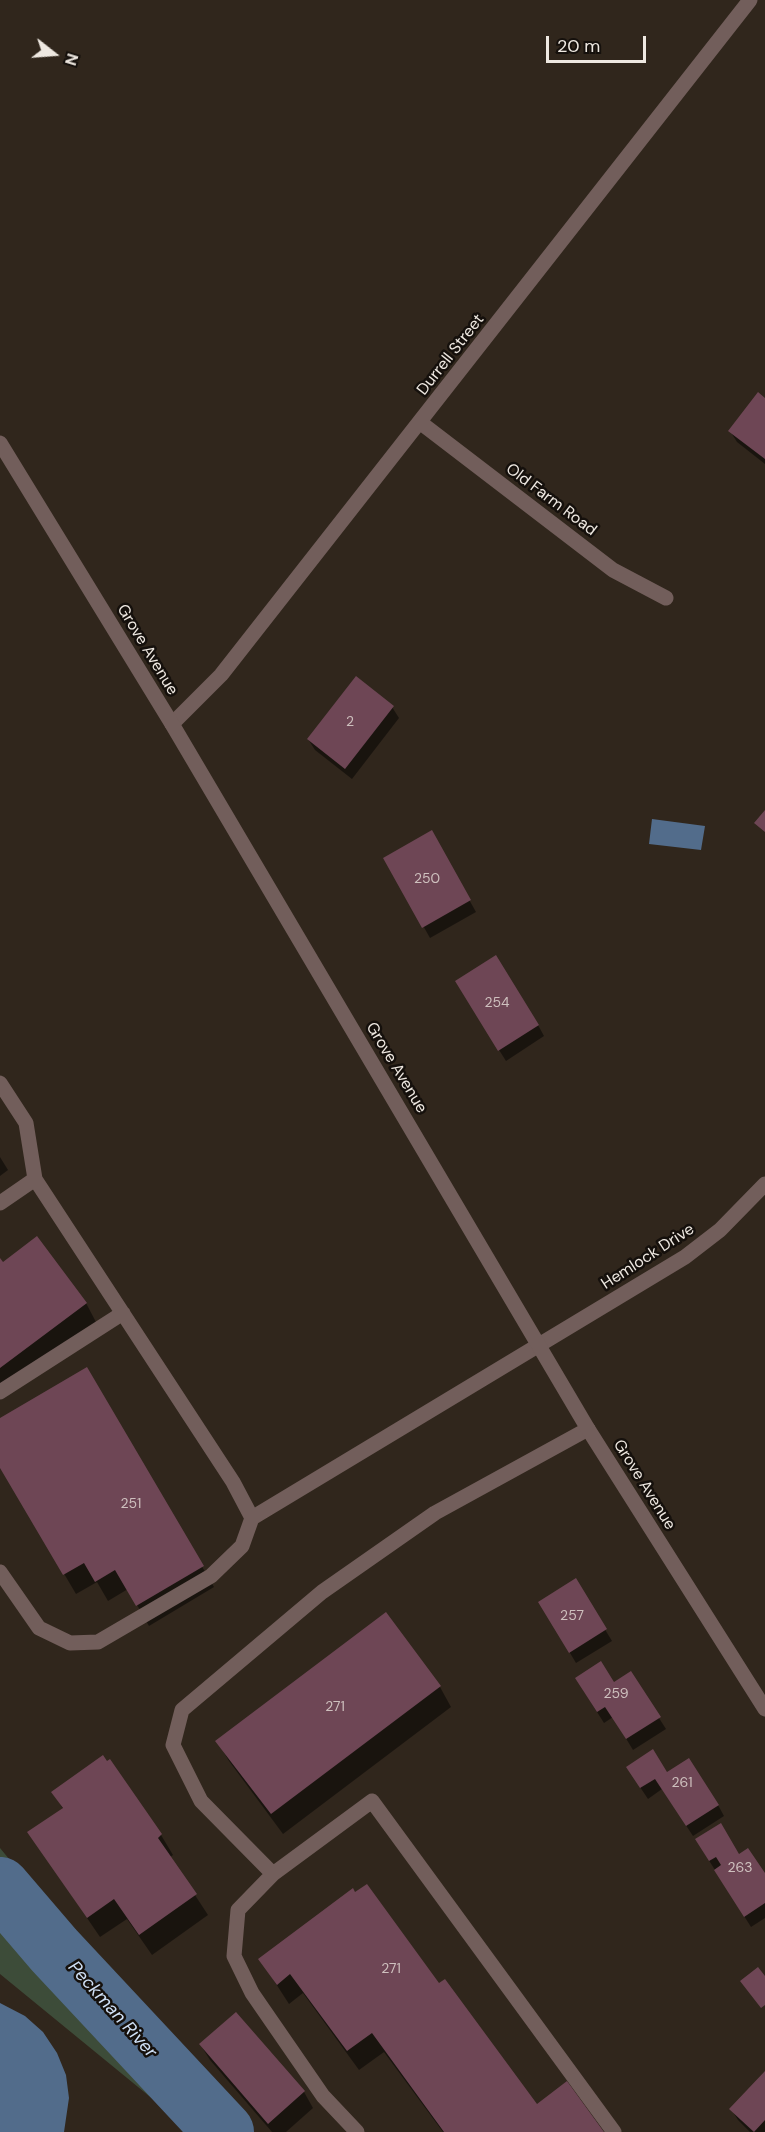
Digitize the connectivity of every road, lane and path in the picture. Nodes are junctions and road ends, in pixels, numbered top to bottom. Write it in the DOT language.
graph roads {
  1 [pos="750,0"];
  2 [pos="421,423"];
  3 [pos="0,443"];
  4 [pos="666,598"];
  5 [pos="172,724"];
  6 [pos="0,1083"];
  7 [pos="35,1179"];
  8 [pos="765,1184"];
  9 [pos="0,1203"];
  10 [pos="123,1313"];
  11 [pos="539,1346"];
  12 [pos="0,1392"];
  13 [pos="588,1429"];
  14 [pos="252,1518"];
  15 [pos="0,1572"];
  16 [pos="765,1709"];
  17 [pos="273,1874"];
  18 [pos="357,2132"];
  19 [pos="614,2132"];
  1 -- 2 [label="street, Durrell Street"];
  2 -- 4 [label="street, Old Farm Road"];
  2 -- 5 [label="street, Durrell Street"];
  3 -- 5 [label="street, Grove Avenue"];
  5 -- 11 [label="street, Grove Avenue"];
  6 -- 7 [label="street"];
  7 -- 9 [label="street"];
  7 -- 10 [label="street"];
  8 -- 11 [label="street, Hemlock Drive"];
  10 -- 12 [label="street"];
  10 -- 14 [label="street"];
  11 -- 13 [label="street, Grove Avenue"];
  11 -- 14 [label="street, Hemlock Drive"];
  13 -- 16 [label="street, Grove Avenue"];
  13 -- 17 [label="street"];
  14 -- 15 [label="street"];
  17 -- 18 [label="street"];
  17 -- 19 [label="street"];
}
